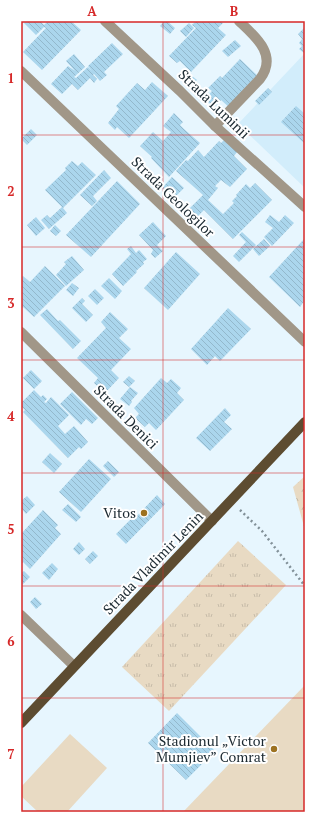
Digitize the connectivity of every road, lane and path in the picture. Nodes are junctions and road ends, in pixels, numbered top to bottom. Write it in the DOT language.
graph roads {
  1 [pos="105,21"];
  2 [pos="239,21"];
  3 [pos="21,71"];
  4 [pos="215,126"];
  5 [pos="305,207"];
  6 [pos="21,332"];
  7 [pos="305,342"];
  8 [pos="305,422"];
  9 [pos="231,501"];
  10 [pos="212,521"];
  11 [pos="305,586"];
  12 [pos="21,615"];
  13 [pos="74,666"];
  14 [pos="21,723"];
  1 -- 4 [label="street, Strada Luminii"];
  2 -- 4 [label="street"];
  3 -- 7 [label="street, Strada Geologilor"];
  4 -- 5 [label="street, Strada Luminii"];
  6 -- 10 [label="street, Strada Denici"];
  8 -- 9 [label="main road, Strada Vladimir Lenin"];
  9 -- 10 [label="main road, Strada Vladimir Lenin"];
  9 -- 11 [label="path"];
  10 -- 13 [label="main road, Strada Vladimir Lenin"];
  12 -- 13 [label="street"];
  13 -- 14 [label="main road, Strada Vladimir Lenin"];
}
